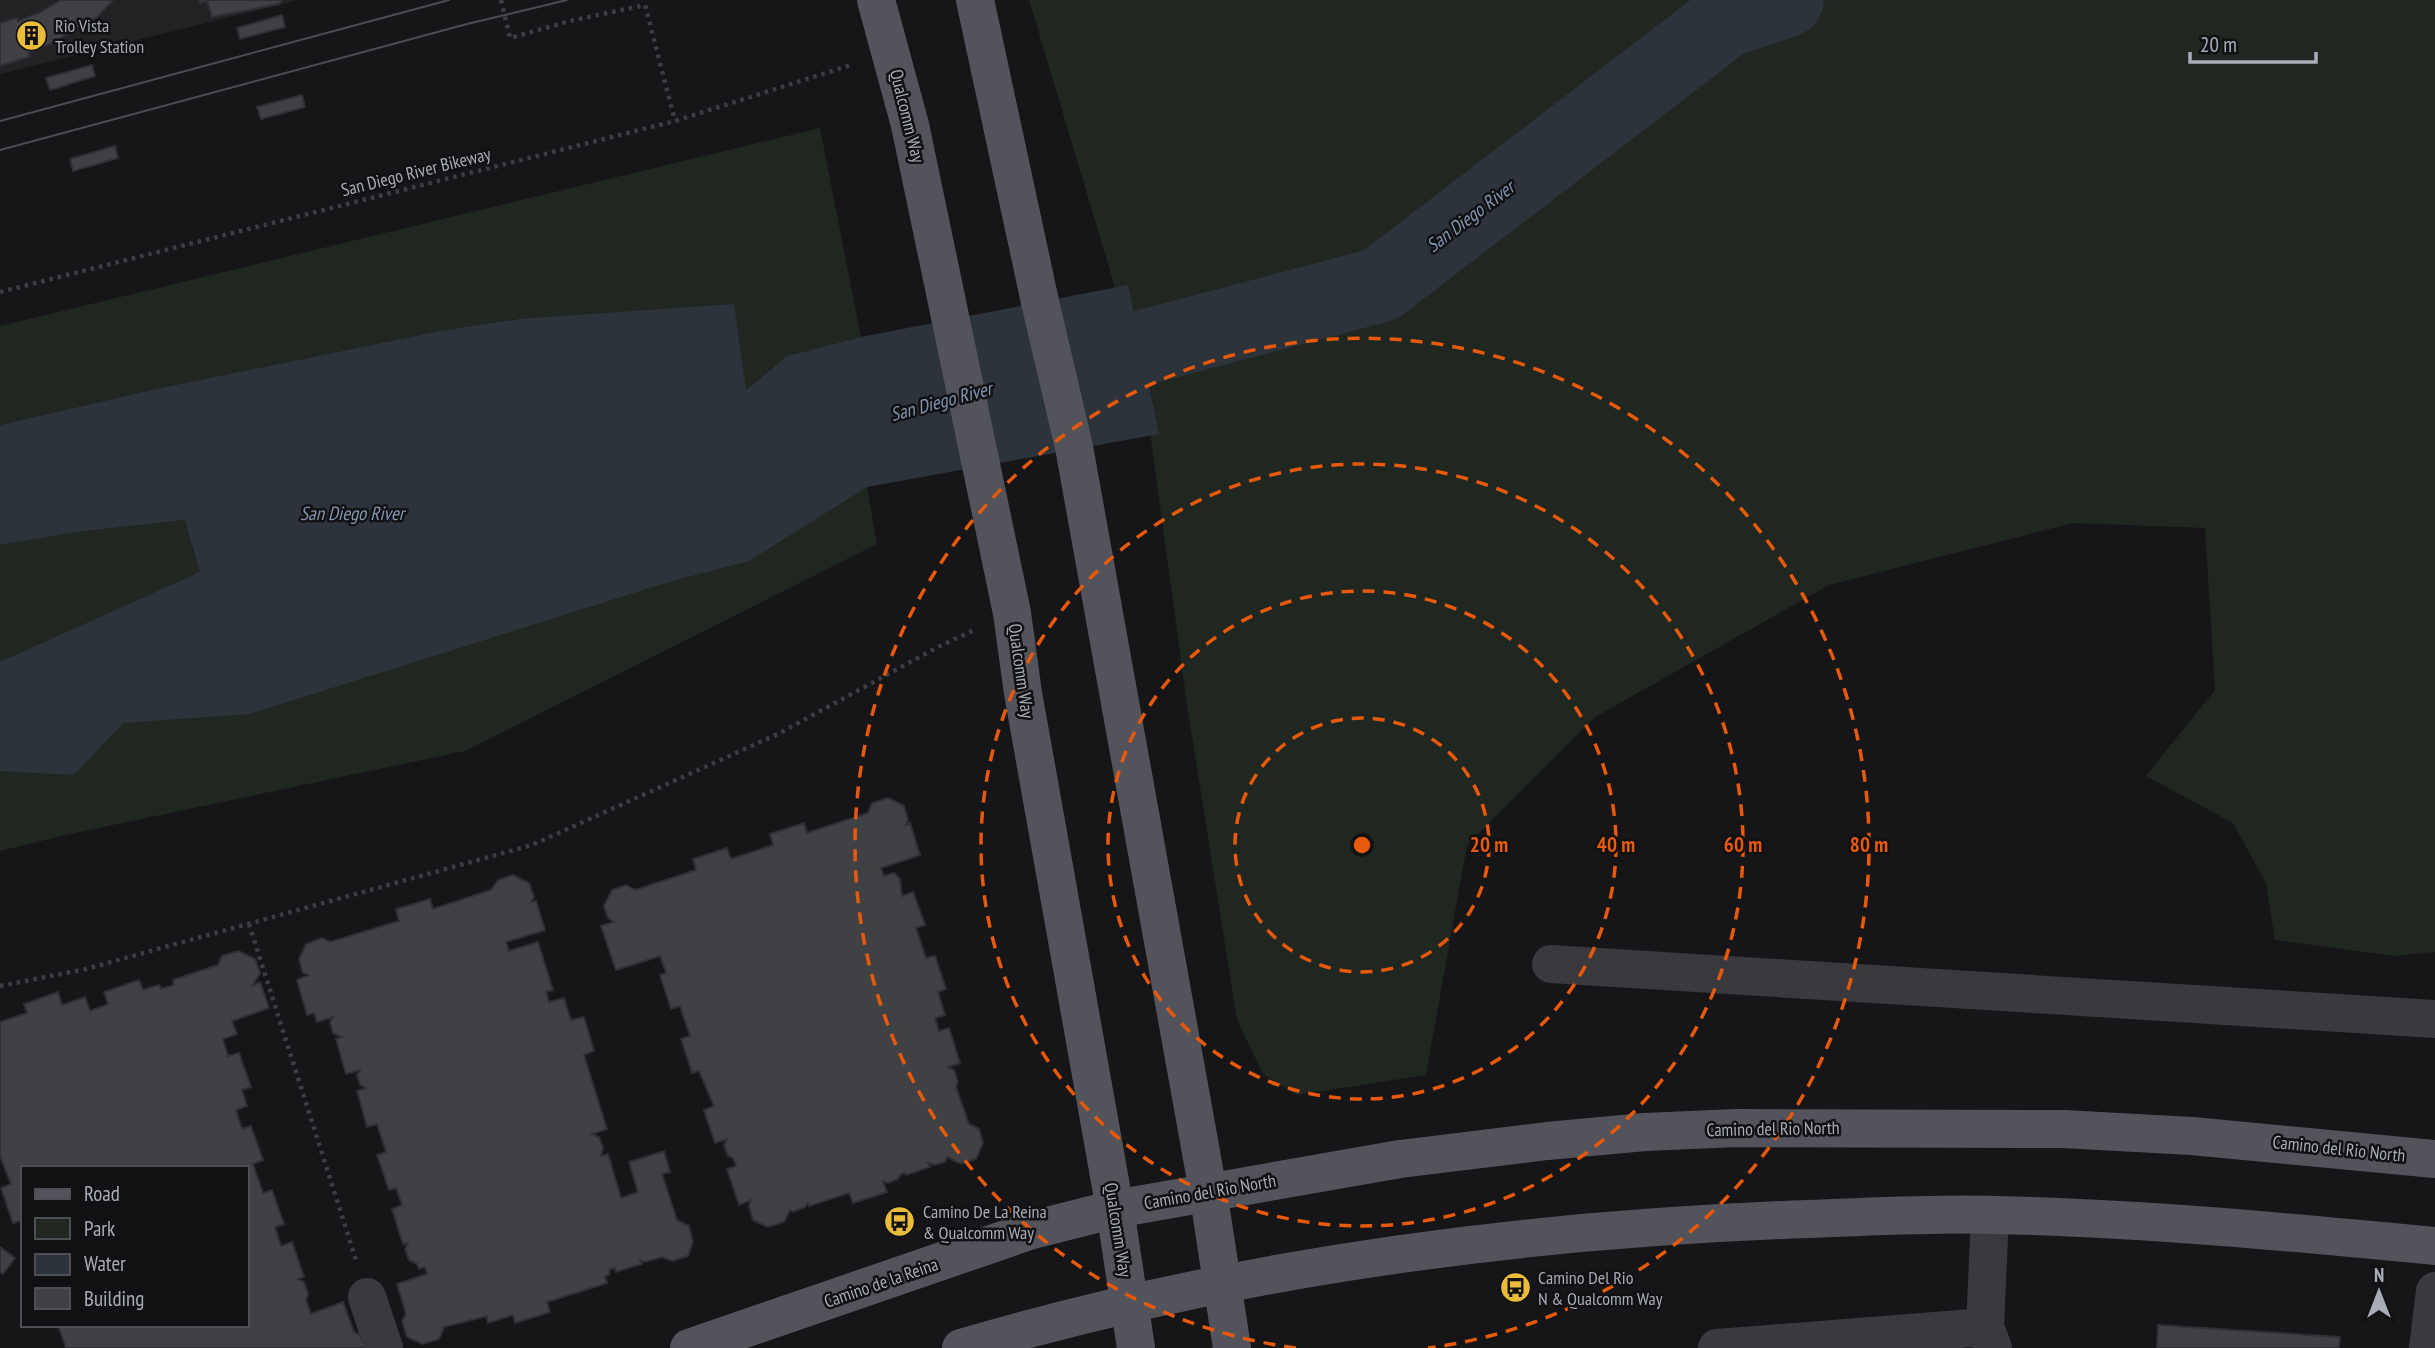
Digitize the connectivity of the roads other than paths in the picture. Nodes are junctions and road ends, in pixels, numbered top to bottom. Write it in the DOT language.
graph roads {
  1 [pos="876,0"];
  2 [pos="975,0"];
  3 [pos="1551,964"];
  4 [pos="2435,1019"];
  5 [pos="2435,1159"];
  6 [pos="1208,1191"];
  7 [pos="1115,1209"];
  8 [pos="1990,1214"];
  9 [pos="2435,1246"];
  10 [pos="1224,1284"];
  11 [pos="2435,1291"];
  12 [pos="367,1297"];
  13 [pos="1130,1304"];
  14 [pos="1989,1338"];
  15 [pos="384,1348"];
  16 [pos="689,1348"];
  17 [pos="961,1348"];
  18 [pos="1136,1348"];
  19 [pos="1231,1348"];
  20 [pos="1717,1348"];
  21 [pos="2428,1348"];
  1 -- 7 [label="main road, Qualcomm Way"];
  2 -- 6 [label="main road"];
  3 -- 4 [label="lane"];
  5 -- 6 [label="main road, Camino del Rio North"];
  6 -- 7 [label="main road, Camino del Rio North"];
  6 -- 10 [label="main road"];
  7 -- 13 [label="main road, Qualcomm Way"];
  7 -- 16 [label="main road, Camino de la Reina"];
  8 -- 9 [label="main road"];
  8 -- 10 [label="main road"];
  8 -- 14 [label="lane"];
  10 -- 13 [label="main road"];
  10 -- 19 [label="main road"];
  11 -- 21 [label="lane"];
  12 -- 15 [label="lane"];
  13 -- 17 [label="main road"];
  13 -- 18 [label="main road, Qualcomm Way"];
  14 -- 20 [label="lane"];
}
